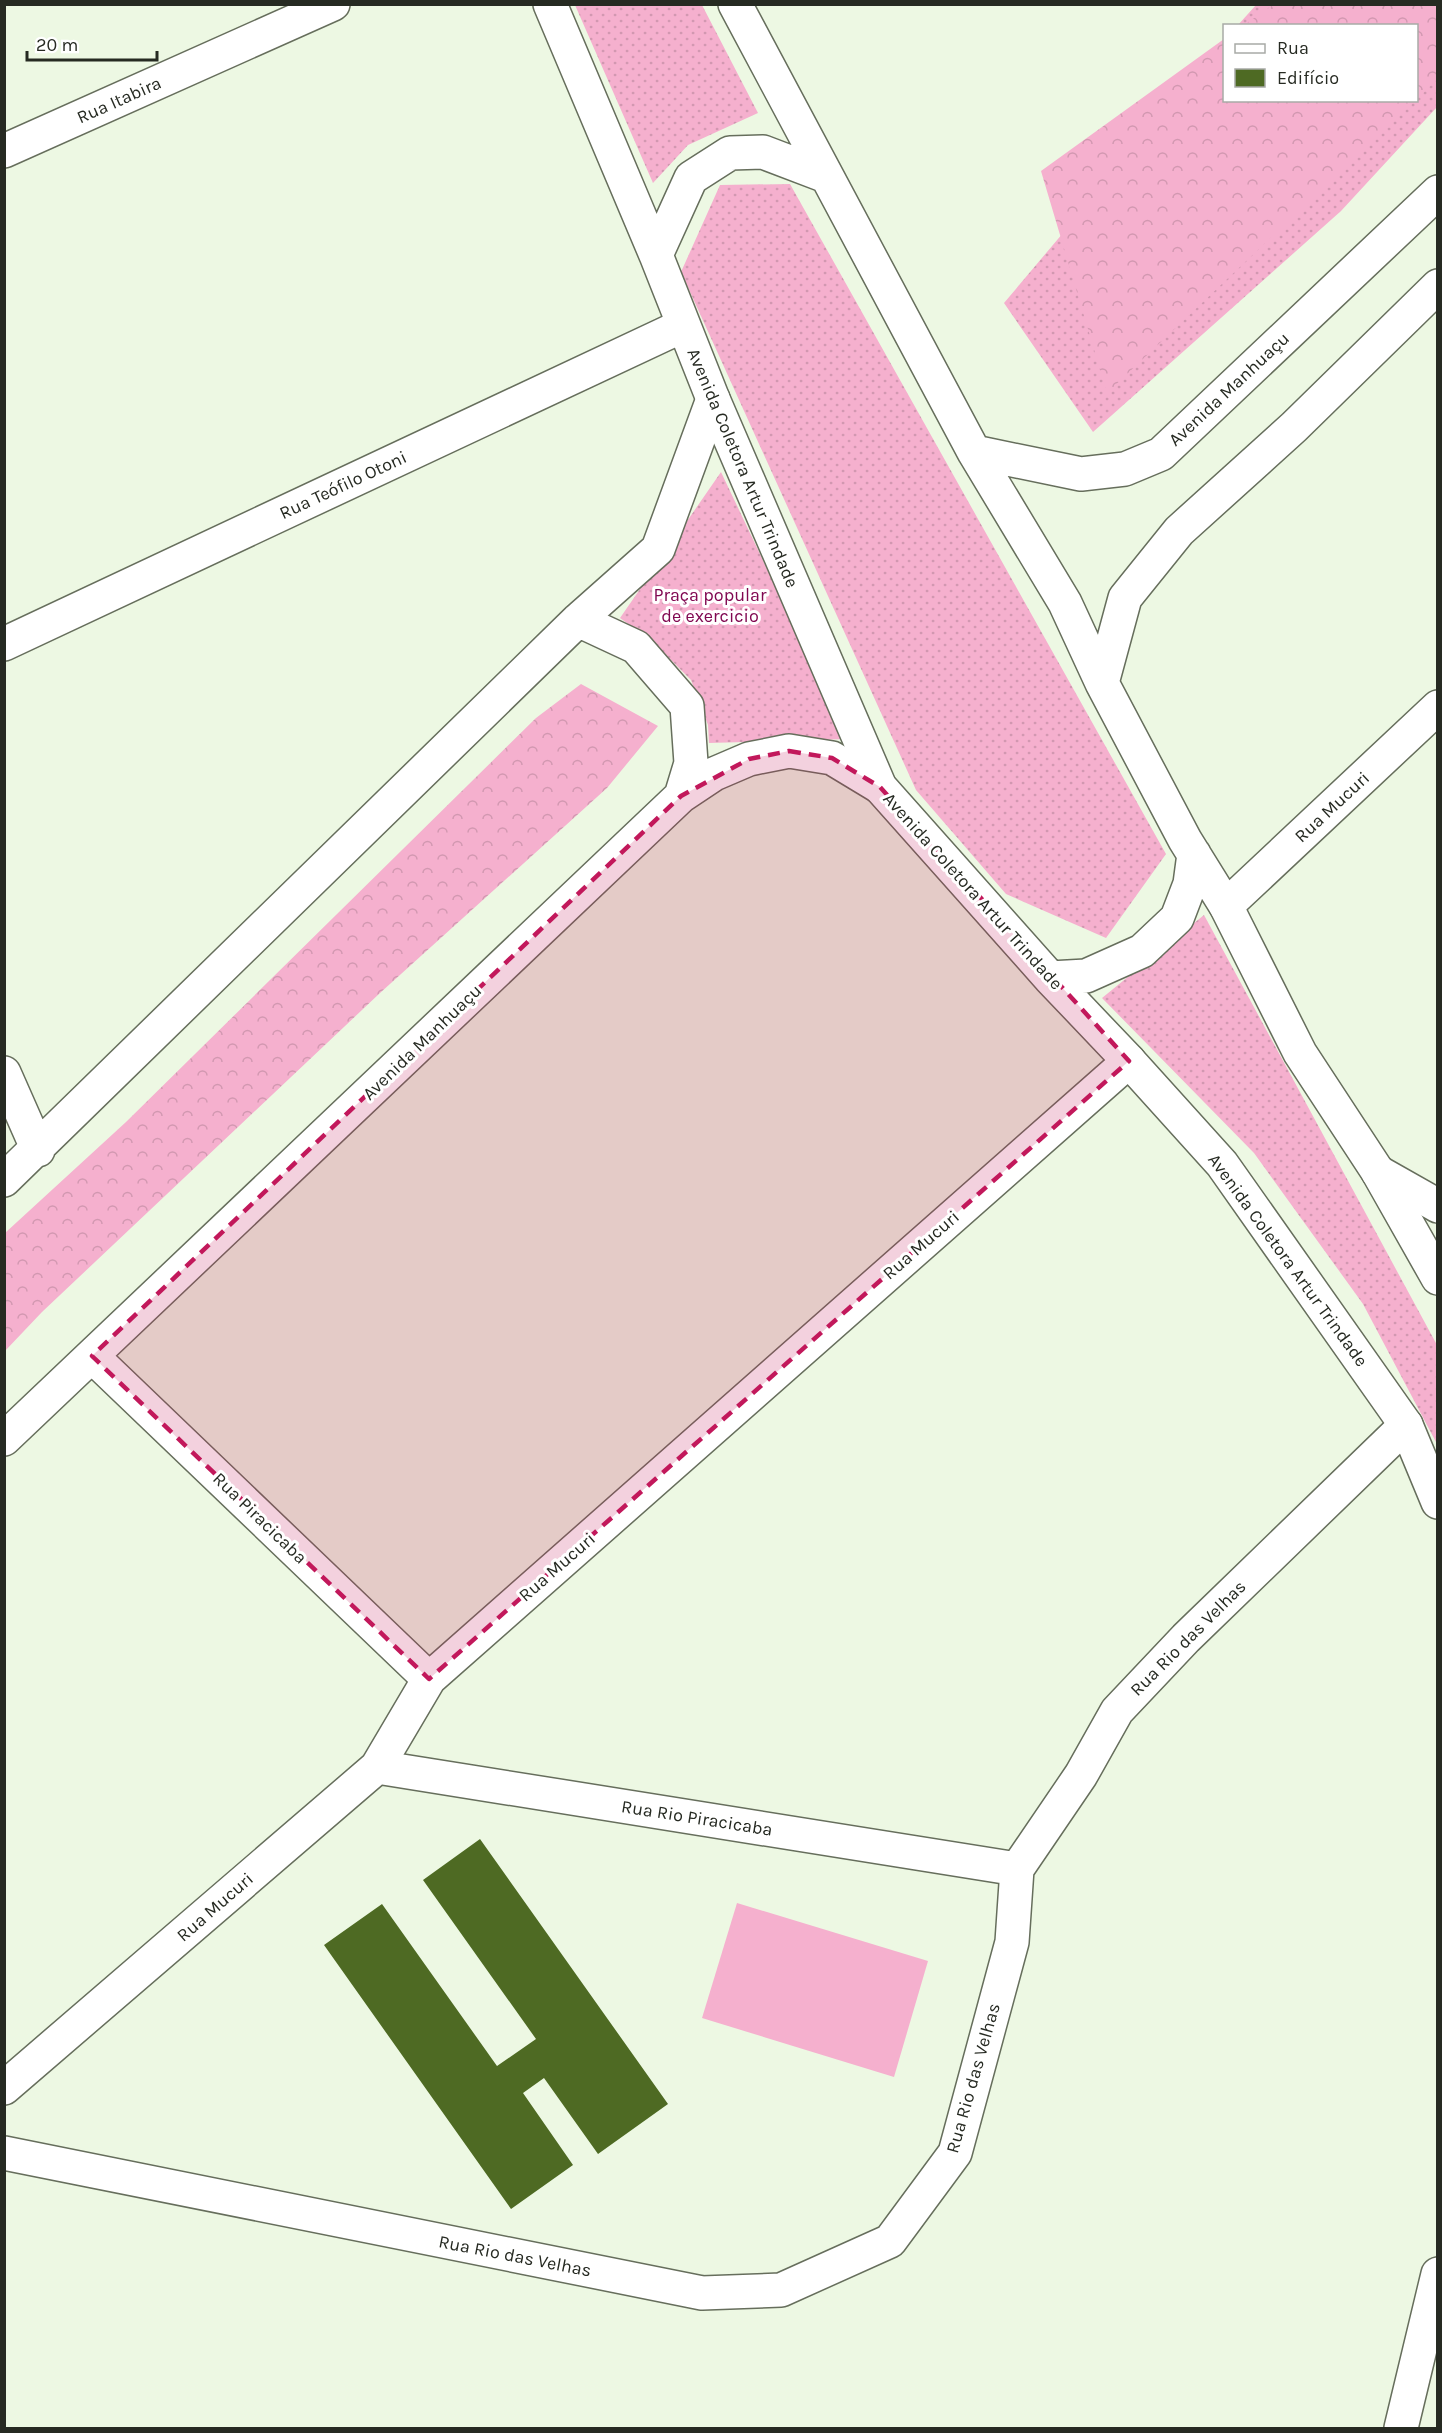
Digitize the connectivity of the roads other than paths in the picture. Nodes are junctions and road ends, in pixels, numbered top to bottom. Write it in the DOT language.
graph roads {
  1 [pos="333,4"];
  2 [pos="550,4"];
  3 [pos="735,4"];
  4 [pos="4,151"];
  5 [pos="826,176"];
  6 [pos="1437,192"];
  7 [pos="656,255"];
  8 [pos="1437,286"];
  9 [pos="682,326"];
  10 [pos="713,399"];
  11 [pos="974,452"];
  12 [pos="578,620"];
  13 [pos="4,644"];
  14 [pos="1102,683"];
  15 [pos="1437,707"];
  16 [pos="880,787"];
  17 [pos="681,796"];
  18 [pos="1194,854"];
  19 [pos="1226,906"];
  20 [pos="1050,978"];
  21 [pos="1129,1061"];
  22 [pos="4,1073"];
  23 [pos="38,1150"];
  24 [pos="1378,1172"];
  25 [pos="4,1180"];
  26 [pos="1437,1206"];
  27 [pos="1437,1278"];
  28 [pos="92,1356"];
  29 [pos="1406,1425"];
  30 [pos="4,1439"];
  31 [pos="1437,1502"];
  32 [pos="429,1679"];
  33 [pos="378,1767"];
  34 [pos="1017,1869"];
  35 [pos="4,2088"];
  36 [pos="4,2153"];
  37 [pos="1437,2274"];
  38 [pos="1401,2428"];
  1 -- 4 [label="street, Rua Itabira"];
  2 -- 7 [label="street, Avenida Coletora Artur Trindade"];
  3 -- 5 [label="street"];
  5 -- 7 [label="street"];
  5 -- 11 [label="street"];
  6 -- 11 [label="street, Avenida Manhuaçu"];
  7 -- 9 [label="street, Avenida Coletora Artur Trindade"];
  8 -- 14 [label="street"];
  9 -- 10 [label="street, Avenida Coletora Artur Trindade"];
  9 -- 13 [label="street, Rua Teófilo Otoni"];
  10 -- 12 [label="street"];
  10 -- 16 [label="street, Avenida Coletora Artur Trindade"];
  11 -- 14 [label="street"];
  12 -- 17 [label="street"];
  12 -- 23 [label="street"];
  14 -- 18 [label="street"];
  15 -- 19 [label="street, Rua Mucuri"];
  16 -- 17 [label="street, Avenida Manhuaçu"];
  16 -- 20 [label="street, Avenida Coletora Artur Trindade"];
  17 -- 28 [label="street, Avenida Manhuaçu"];
  18 -- 19 [label="street"];
  18 -- 20 [label="street"];
  19 -- 24 [label="street"];
  20 -- 21 [label="street, Avenida Coletora Artur Trindade"];
  21 -- 29 [label="street, Avenida Coletora Artur Trindade"];
  21 -- 32 [label="street, Rua Mucuri"];
  22 -- 23 [label="street"];
  23 -- 25 [label="street"];
  24 -- 26 [label="street"];
  24 -- 27 [label="street"];
  28 -- 30 [label="street, Avenida Manhuaçu"];
  28 -- 32 [label="street, Rua Piracicaba"];
  29 -- 31 [label="street, Avenida Coletora Artur Trindade"];
  29 -- 34 [label="street, Rua Rio das Velhas"];
  32 -- 33 [label="street, Rua Mucuri"];
  33 -- 34 [label="street, Rua Rio Piracicaba"];
  33 -- 35 [label="street, Rua Mucuri"];
  34 -- 36 [label="street, Rua Rio das Velhas"];
  37 -- 38 [label="street"];
}
